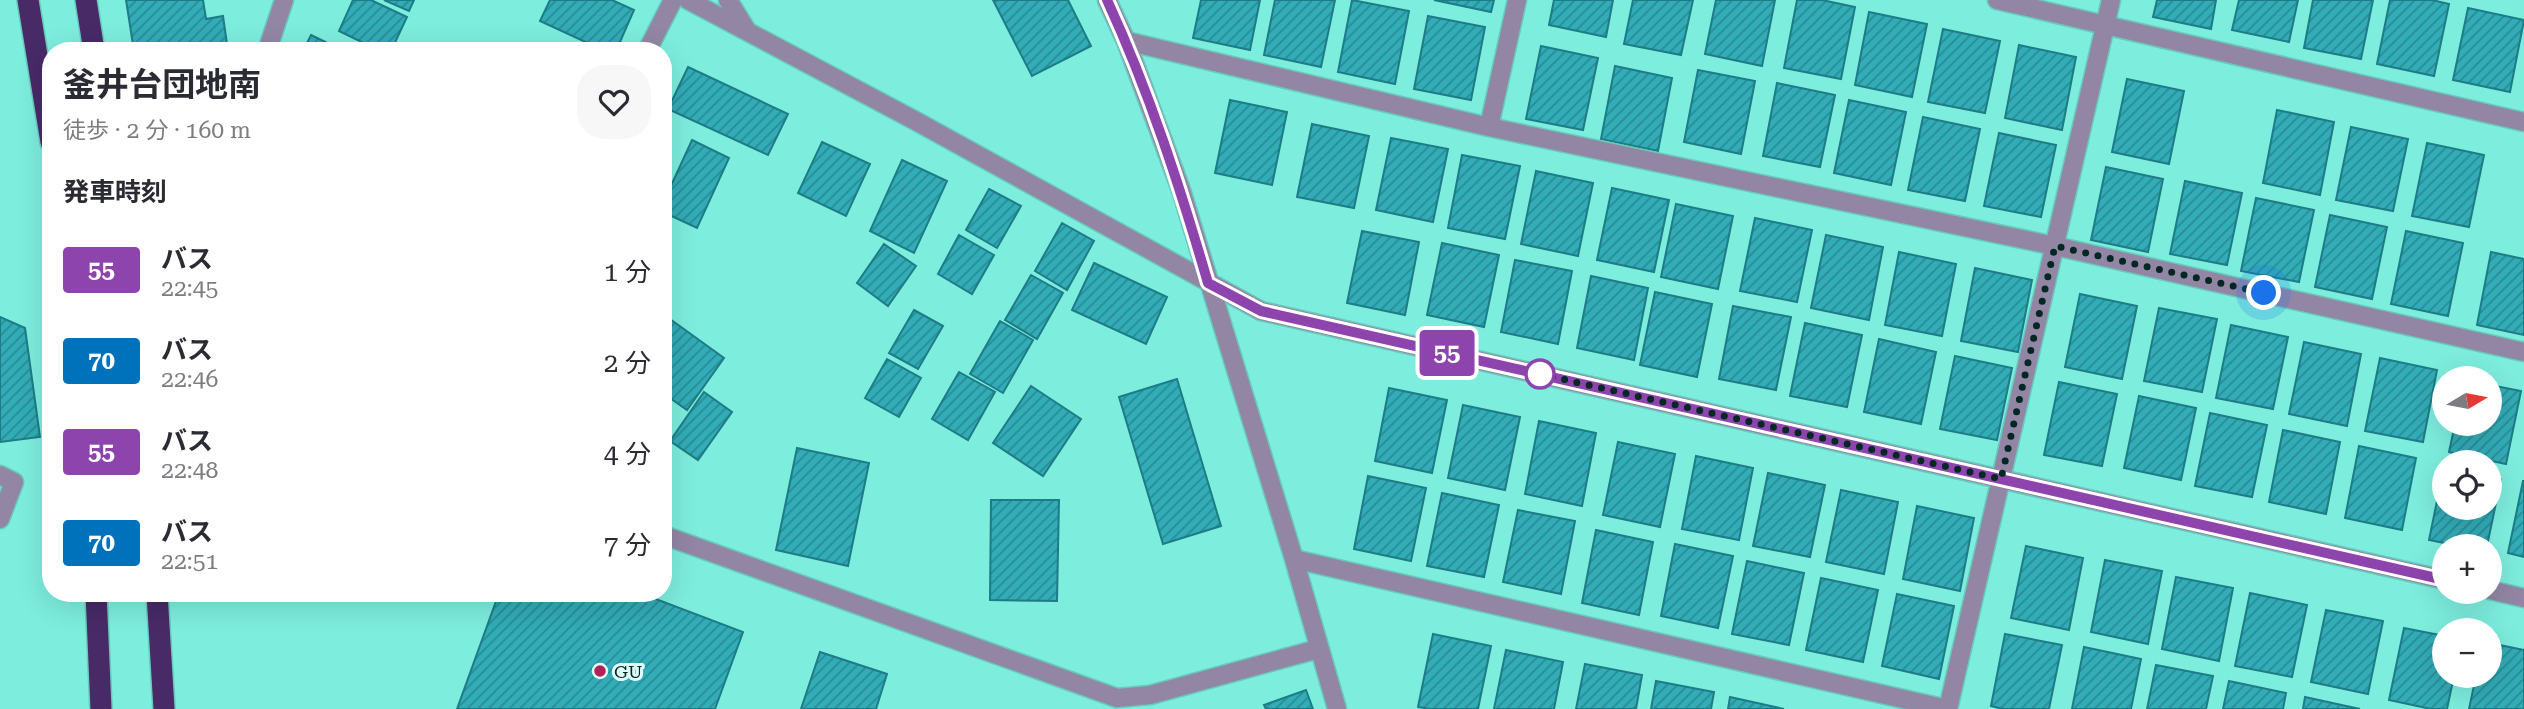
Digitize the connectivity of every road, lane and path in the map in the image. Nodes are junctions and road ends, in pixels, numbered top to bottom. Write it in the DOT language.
graph roads {
  1 [pos="28,0"];
  2 [pos="86,0"];
  3 [pos="284,0"];
  4 [pos="673,0"];
  5 [pos="688,0"];
  6 [pos="728,0"];
  7 [pos="1107,0"];
  8 [pos="1517,0"];
  9 [pos="1997,0"];
  10 [pos="2111,0"];
  11 [pos="2106,24"];
  12 [pos="746,29"];
  13 [pos="1126,41"];
  14 [pos="93,42"];
  15 [pos="270,42"];
  16 [pos="652,42"];
  17 [pos="42,86"];
  18 [pos="2524,122"];
  19 [pos="1489,127"];
  20 [pos="2055,246"];
  21 [pos="1208,283"];
  22 [pos="2524,352"];
  23 [pos="0,475"];
  24 [pos="2001,479"];
  25 [pos="0,519"];
  26 [pos="672,538"];
  27 [pos="1294,559"];
  28 [pos="2432,577"];
  29 [pos="2502,593"];
  30 [pos="2524,598"];
  31 [pos="96,602"];
  32 [pos="158,602"];
  33 [pos="1318,649"];
  34 [pos="101,709"];
  35 [pos="164,709"];
  36 [pos="1337,709"];
  37 [pos="1947,709"];
  1 -- 17 [label="highway"];
  2 -- 14 [label="highway"];
  3 -- 15 [label="street"];
  4 -- 16 [label="street"];
  5 -- 12 [label="street"];
  6 -- 12 [label="street"];
  7 -- 13 [label="street"];
  8 -- 19 [label="street"];
  9 -- 11 [label="street"];
  10 -- 11 [label="street"];
  11 -- 18 [label="street"];
  11 -- 20 [label="street"];
  12 -- 21 [label="street"];
  13 -- 19 [label="street"];
  13 -- 21 [label="street"];
  19 -- 20 [label="street"];
  20 -- 22 [label="street"];
  20 -- 24 [label="street"];
  21 -- 24 [label="street"];
  21 -- 27 [label="street"];
  23 -- 25 [label="street"];
  24 -- 28 [label="street"];
  24 -- 37 [label="street"];
  26 -- 33 [label="street"];
  27 -- 33 [label="street"];
  27 -- 37 [label="street"];
  29 -- 30 [label="street"];
  31 -- 34 [label="highway"];
  32 -- 35 [label="highway"];
  33 -- 36 [label="street"];
}
